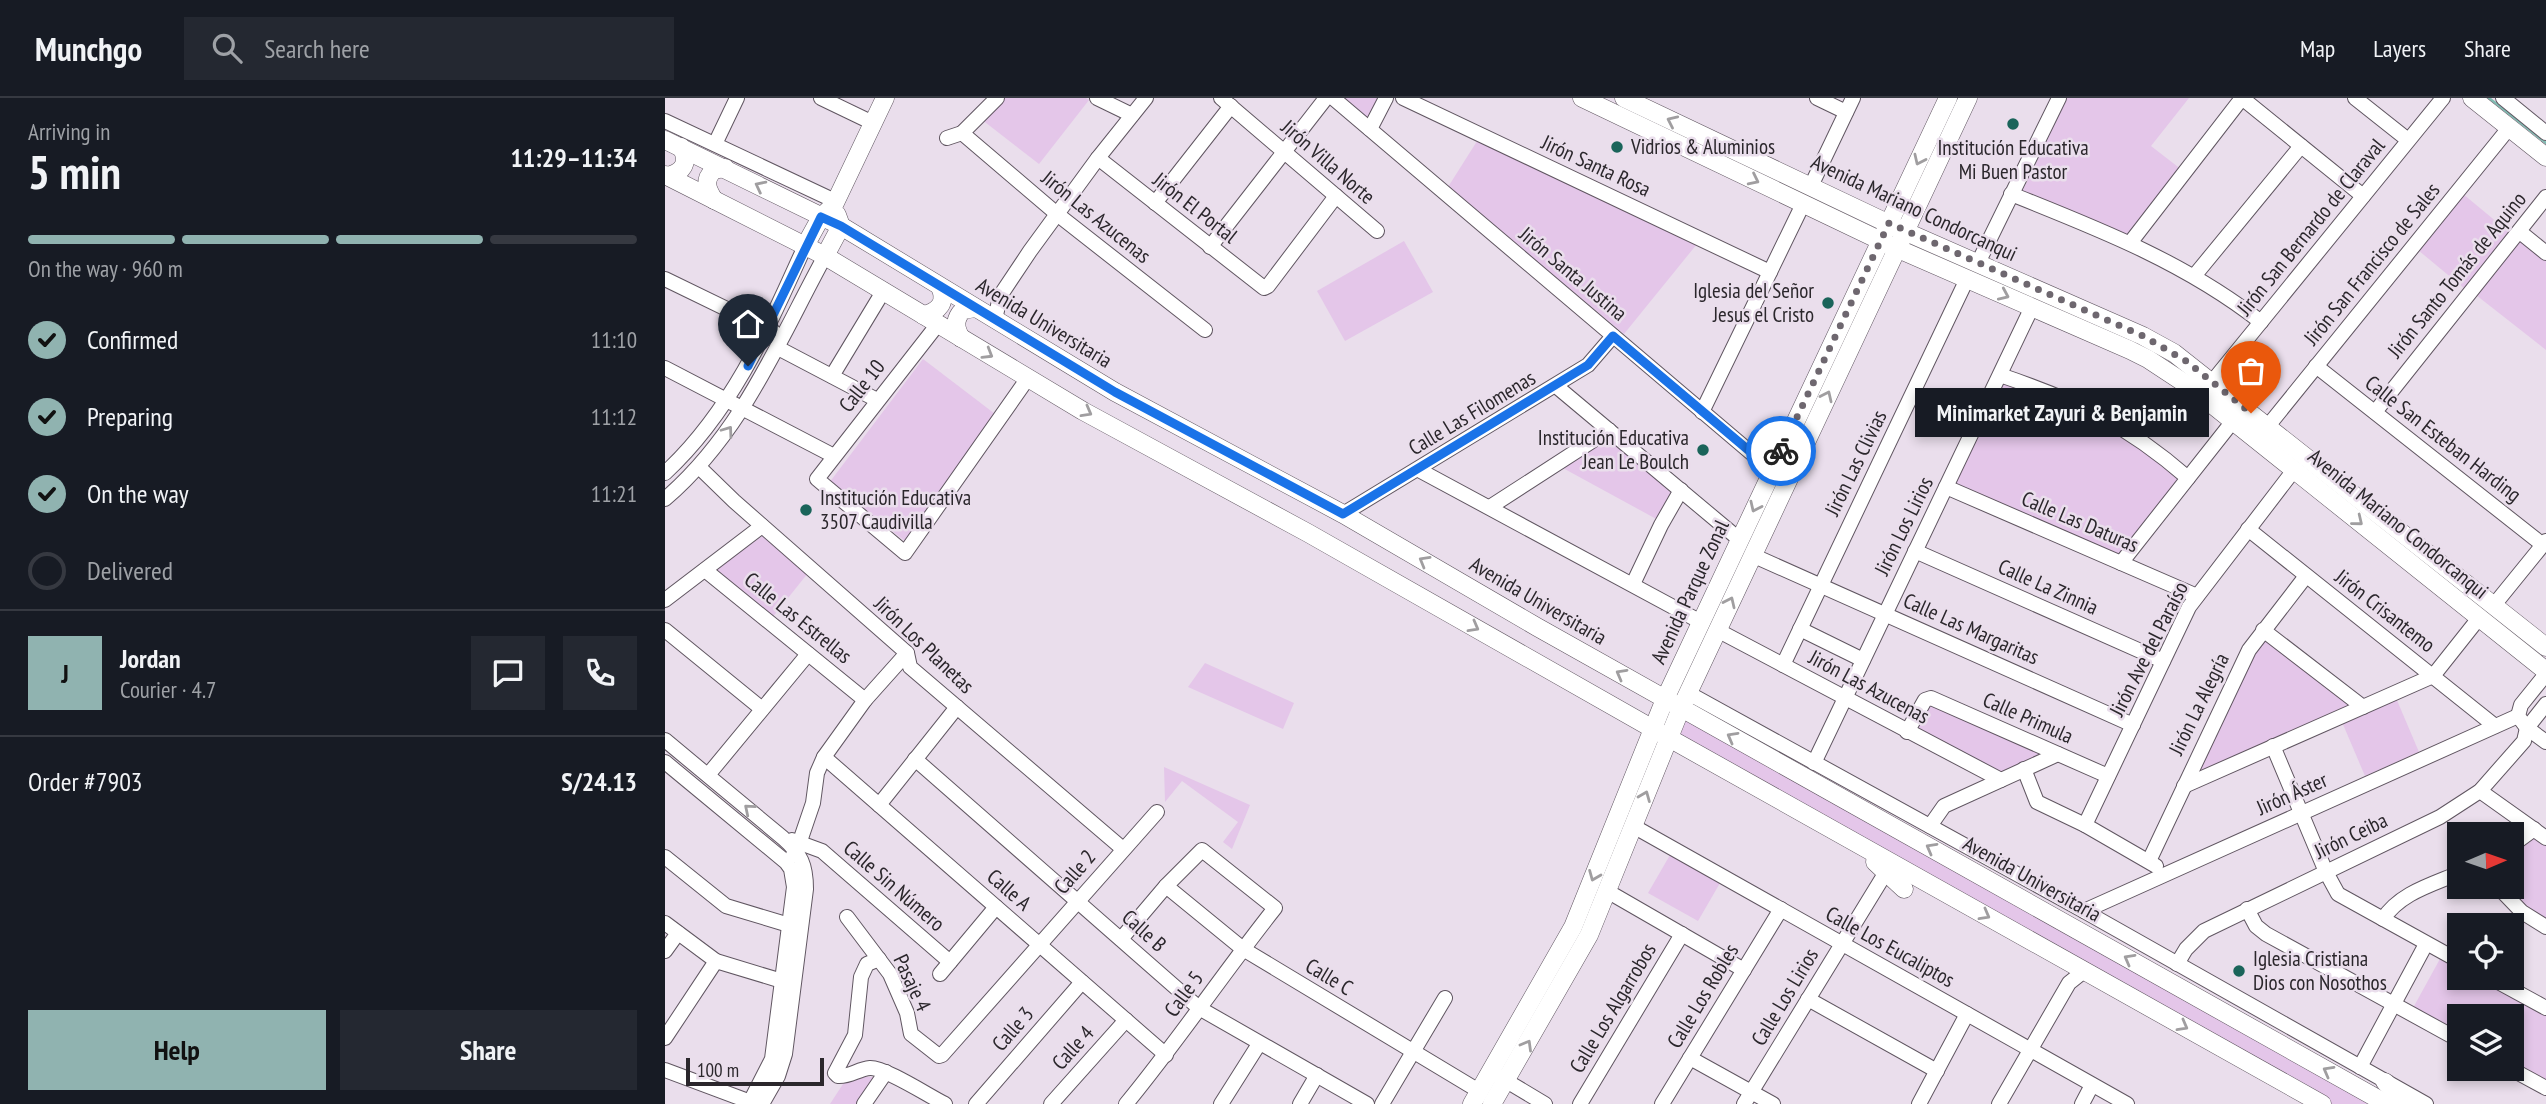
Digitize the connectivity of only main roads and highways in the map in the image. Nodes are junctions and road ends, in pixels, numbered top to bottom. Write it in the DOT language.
graph roads {
  1 [pos="885,98"];
  2 [pos="1582,98"];
  3 [pos="1624,98"];
  4 [pos="1948,98"];
  5 [pos="1968,98"];
  6 [pos="2472,98"];
  7 [pos="683,143"];
  8 [pos="2546,157"];
  9 [pos="725,168"];
  10 [pos="666,176"];
  11 [pos="1819,190"];
  12 [pos="714,200"];
  13 [pos="1907,205"];
  14 [pos="1810,207"];
  15 [pos="830,208"];
  16 [pos="841,226"];
  17 [pos="1897,227"];
  18 [pos="1888,244"];
  19 [pos="805,246"];
  20 [pos="825,256"];
  21 [pos="940,286"];
  22 [pos="975,308"];
  23 [pos="931,319"];
  24 [pos="961,338"];
  25 [pos="2174,353"];
  26 [pos="2164,369"];
  27 [pos="1781,474"];
  28 [pos="2335,491"];
  29 [pos="1709,626"];
  30 [pos="1537,627"];
  31 [pos="1568,645"];
  32 [pos="2546,646"];
  33 [pos="1522,654"];
  34 [pos="1555,672"];
  35 [pos="2546,673"];
  36 [pos="1678,700"];
  37 [pos="1661,733"];
  38 [pos="1779,763"];
  39 [pos="1817,785"];
  40 [pos="1763,790"];
  41 [pos="1803,813"];
  42 [pos="1851,840"];
  43 [pos="1904,889"];
  44 [pos="1498,1077"];
  45 [pos="2385,1082"];
  46 [pos="1475,1098"];
  47 [pos="1492,1104"];
  48 [pos="2322,1104"];
  49 [pos="2387,1104"];
  50 [pos="2407,1104"];
  1 -- 15 [label="main road"];
  2 -- 14 [label="main road, Avenida Mariano Condorcanqui, one-way"];
  11 -- 3 [label="main road, Avenida Mariano Condorcanqui, one-way"];
  4 -- 13 [label="main road, Avenida Parque Zonal, one-way"];
  5 -- 13 [label="main road, Avenida Parque Zonal"];
  6 -- 8 [label="main road"];
  7 -- 9 [label="main road, Avenida Universitaria"];
  7 -- 10 [label="main road"];
  9 -- 12 [label="main road"];
  15 -- 9 [label="main road, Avenida Universitaria, one-way"];
  10 -- 12 [label="main road"];
  11 -- 14 [label="main road"];
  11 -- 17 [label="main road, Avenida Mariano Condorcanqui"];
  12 -- 19 [label="main road"];
  13 -- 17 [label="main road, Avenida Parque Zonal"];
  14 -- 18 [label="main road, Avenida Mariano Condorcanqui"];
  15 -- 16 [label="main road, Avenida Universitaria"];
  15 -- 19 [label="main road"];
  16 -- 20 [label="main road"];
  16 -- 21 [label="main road, Avenida Universitaria"];
  17 -- 18 [label="main road, Avenida Parque Zonal"];
  17 -- 25 [label="main road, Avenida Mariano Condorcanqui"];
  18 -- 26 [label="main road, Avenida Mariano Condorcanqui, one-way"];
  18 -- 27 [label="main road, Avenida Parque Zonal"];
  19 -- 20 [label="main road"];
  20 -- 23 [label="main road"];
  21 -- 22 [label="main road, Avenida Universitaria"];
  21 -- 23 [label="main road"];
  22 -- 24 [label="main road"];
  30 -- 22 [label="main road, Avenida Universitaria, one-way"];
  23 -- 24 [label="main road"];
  24 -- 33 [label="main road, one-way"];
  25 -- 26 [label="main road"];
  25 -- 28 [label="main road, Avenida Mariano Condorcanqui"];
  26 -- 28 [label="main road, Avenida Mariano Condorcanqui"];
  29 -- 27 [label="main road, Avenida Parque Zonal, one-way"];
  27 -- 29 [label="main road, Avenida Parque Zonal, one-way"];
  28 -- 32 [label="main road, Avenida Mariano Condorcanqui"];
  28 -- 35 [label="main road, Avenida Mariano Condorcanqui, one-way"];
  29 -- 36 [label="main road, Avenida Parque Zonal"];
  30 -- 31 [label="main road, Avenida Universitaria"];
  30 -- 33 [label="main road"];
  31 -- 34 [label="main road"];
  36 -- 31 [label="main road, Avenida Universitaria, one-way"];
  33 -- 34 [label="main road"];
  34 -- 37 [label="main road"];
  36 -- 37 [label="main road, Avenida Parque Zonal"];
  38 -- 36 [label="main road, Avenida Universitaria, one-way"];
  37 -- 40 [label="main road"];
  37 -- 44 [label="main road, Avenida Parque Zonal, one-way"];
  44 -- 37 [label="main road, Avenida Parque Zonal, one-way"];
  38 -- 39 [label="main road, Avenida Universitaria"];
  38 -- 40 [label="main road"];
  39 -- 41 [label="main road"];
  49 -- 39 [label="main road, Avenida Universitaria, one-way"];
  40 -- 41 [label="main road"];
  41 -- 42 [label="main road"];
  42 -- 43 [label="main road"];
  42 -- 48 [label="main road, one-way"];
  44 -- 46 [label="main road, Avenida Parque Zonal"];
  44 -- 47 [label="main road, Avenida Parque Zonal"];
  45 -- 50 [label="main road"];
}
